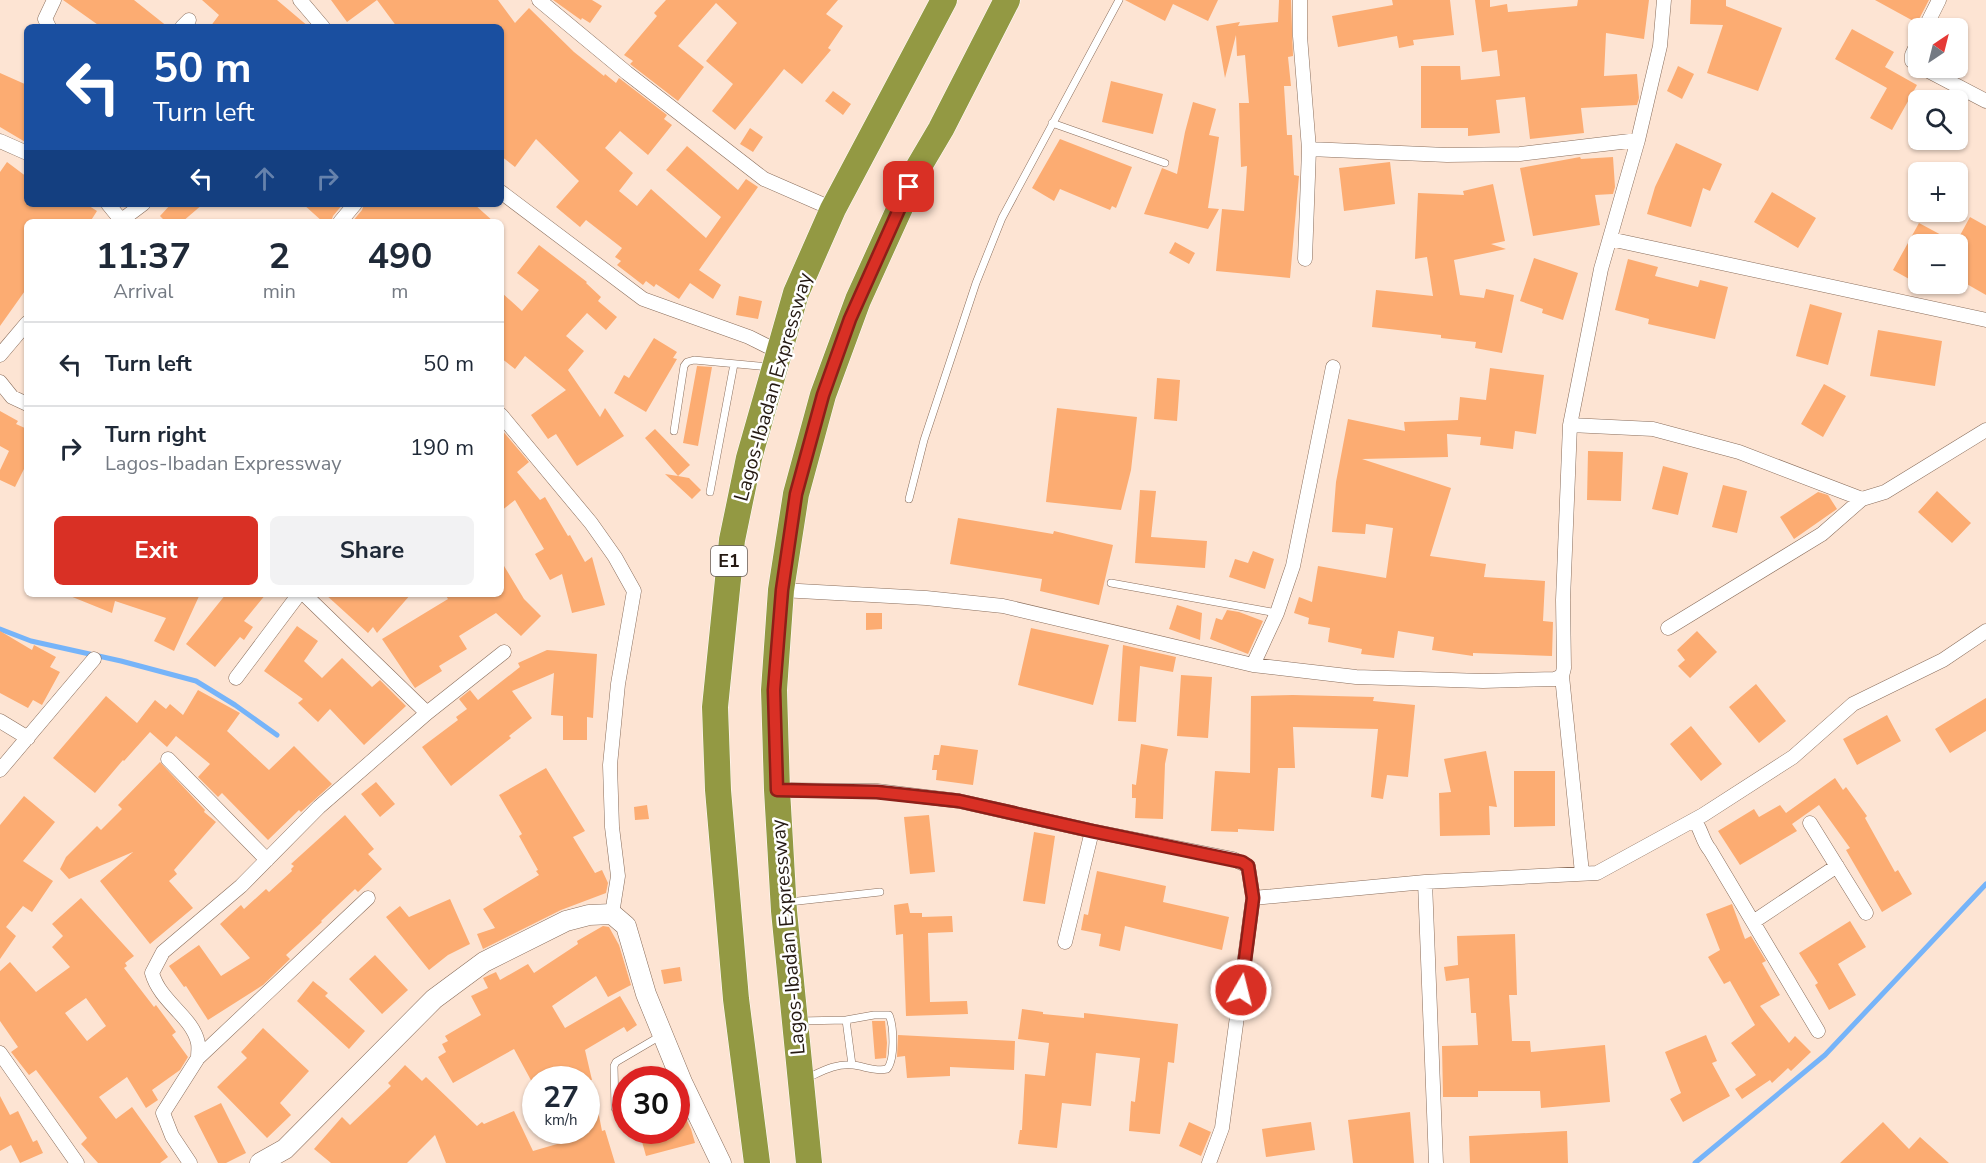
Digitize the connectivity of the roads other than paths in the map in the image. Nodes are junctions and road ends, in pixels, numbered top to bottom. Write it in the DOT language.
graph roads {
  1 [pos="54,0"];
  2 [pos="300,0"];
  3 [pos="539,0"];
  4 [pos="944,0"];
  5 [pos="1007,0"];
  6 [pos="1119,0"];
  7 [pos="1300,0"];
  8 [pos="1664,0"];
  9 [pos="1939,0"];
  10 [pos="1930,18"];
  11 [pos="48,24"];
  12 [pos="320,24"];
  13 [pos="1943,78"];
  14 [pos="1986,100"];
  15 [pos="1052,123"];
  16 [pos="1638,140"];
  17 [pos="0,141"];
  18 [pos="1309,149"];
  19 [pos="24,152"];
  20 [pos="1165,163"];
  21 [pos="504,194"];
  22 [pos="139,207"];
  23 [pos="352,207"];
  24 [pos="832,210"];
  25 [pos="123,219"];
  26 [pos="342,219"];
  27 [pos="1610,239"];
  28 [pos="1305,259"];
  29 [pos="1986,320"];
  30 [pos="24,327"];
  31 [pos="0,355"];
  32 [pos="777,360"];
  33 [pos="734,364"];
  34 [pos="1333,367"];
  35 [pos="0,382"];
  36 [pos="24,403"];
  37 [pos="504,419"];
  38 [pos="1570,425"];
  39 [pos="1986,430"];
  40 [pos="674,431"];
  41 [pos="710,492"];
  42 [pos="909,499"];
  43 [pos="1862,499"];
  44 [pos="1111,584"];
  45 [pos="782,590"];
  46 [pos="297,597"];
  47 [pos="307,597"];
  48 [pos="1277,613"];
  49 [pos="1668,628"];
  50 [pos="1986,631"];
  51 [pos="504,652"];
  52 [pos="94,659"];
  53 [pos="1253,665"];
  54 [pos="1562,676"];
  55 [pos="236,678"];
  56 [pos="427,713"];
  57 [pos="0,721"];
  58 [pos="28,738"];
  59 [pos="168,759"];
  60 [pos="0,770"];
  61 [pos="777,790"];
  62 [pos="1695,820"];
  63 [pos="1810,823"];
  64 [pos="1092,831"];
  65 [pos="267,860"];
  66 [pos="1837,866"];
  67 [pos="1582,873"];
  68 [pos="1425,882"];
  69 [pos="880,891"];
  70 [pos="368,898"];
  71 [pos="1253,898"];
  72 [pos="783,903"];
  73 [pos="1866,913"];
  74 [pos="612,914"];
  75 [pos="1753,922"];
  76 [pos="1065,942"];
  77 [pos="846,1020"];
  78 [pos="794,1022"];
  79 [pos="1818,1031"];
  80 [pos="663,1035"];
  81 [pos="0,1053"];
  82 [pos="198,1058"];
  83 [pos="852,1065"];
  84 [pos="614,1066"];
  85 [pos="800,1081"];
  86 [pos="77,1163"];
  87 [pos="190,1163"];
  88 [pos="260,1163"];
  89 [pos="722,1163"];
  90 [pos="757,1163"];
  91 [pos="808,1163"];
  92 [pos="1209,1163"];
  93 [pos="1436,1163"];
  1 -- 11 [label="street"];
  2 -- 12 [label="street"];
  3 -- 24 [label="street"];
  4 -- 24 [label="highway, Lagos-Ibadan Expressway / E1"];
  5 -- 45 [label="highway, Lagos-Ibadan Expressway"];
  6 -- 15 [label="lane"];
  7 -- 18 [label="street"];
  8 -- 16 [label="street"];
  9 -- 10 [label="street"];
  13 -- 14 [label="street"];
  15 -- 20 [label="lane"];
  15 -- 42 [label="lane"];
  16 -- 18 [label="street"];
  16 -- 27 [label="street"];
  17 -- 19 [label="street"];
  18 -- 28 [label="street"];
  21 -- 32 [label="street"];
  22 -- 25 [label="street"];
  23 -- 26 [label="street"];
  24 -- 32 [label="highway, Lagos-Ibadan Expressway / E1"];
  27 -- 29 [label="street"];
  27 -- 38 [label="street"];
  30 -- 31 [label="street"];
  32 -- 33 [label="lane"];
  32 -- 90 [label="highway, Lagos-Ibadan Expressway / E1"];
  33 -- 40 [label="lane"];
  33 -- 41 [label="lane"];
  34 -- 48 [label="street"];
  35 -- 36 [label="street"];
  37 -- 74 [label="street"];
  38 -- 43 [label="street"];
  38 -- 54 [label="street"];
  39 -- 43 [label="street"];
  43 -- 49 [label="street"];
  44 -- 48 [label="lane"];
  45 -- 53 [label="street"];
  45 -- 61 [label="highway, Lagos-Ibadan Expressway"];
  46 -- 55 [label="street"];
  47 -- 56 [label="street"];
  48 -- 53 [label="street"];
  50 -- 62 [label="street"];
  51 -- 56 [label="street"];
  52 -- 58 [label="street"];
  53 -- 54 [label="street"];
  54 -- 67 [label="street"];
  56 -- 65 [label="street"];
  57 -- 58 [label="street"];
  58 -- 60 [label="street"];
  59 -- 65 [label="street"];
  61 -- 64 [label="street"];
  61 -- 72 [label="highway, Lagos-Ibadan Expressway"];
  62 -- 67 [label="street"];
  62 -- 75 [label="street"];
  63 -- 66 [label="street"];
  64 -- 71 [label="street"];
  64 -- 76 [label="street"];
  65 -- 82 [label="street"];
  66 -- 73 [label="street"];
  66 -- 75 [label="street"];
  67 -- 68 [label="street"];
  68 -- 71 [label="street"];
  68 -- 93 [label="street"];
  69 -- 72 [label="lane"];
  70 -- 82 [label="street"];
  71 -- 92 [label="street"];
  72 -- 78 [label="highway, Lagos-Ibadan Expressway"];
  74 -- 80 [label="main road"];
  74 -- 88 [label="main road"];
  75 -- 79 [label="street"];
  77 -- 78 [label="lane"];
  77 -- 83 [label="lane"];
  77 -- 83 [label="lane"];
  78 -- 85 [label="highway, Lagos-Ibadan Expressway"];
  80 -- 84 [label="lane"];
  80 -- 89 [label="main road"];
  81 -- 86 [label="street"];
  82 -- 87 [label="street"];
  83 -- 85 [label="lane"];
  85 -- 91 [label="highway, Lagos-Ibadan Expressway"];
}
